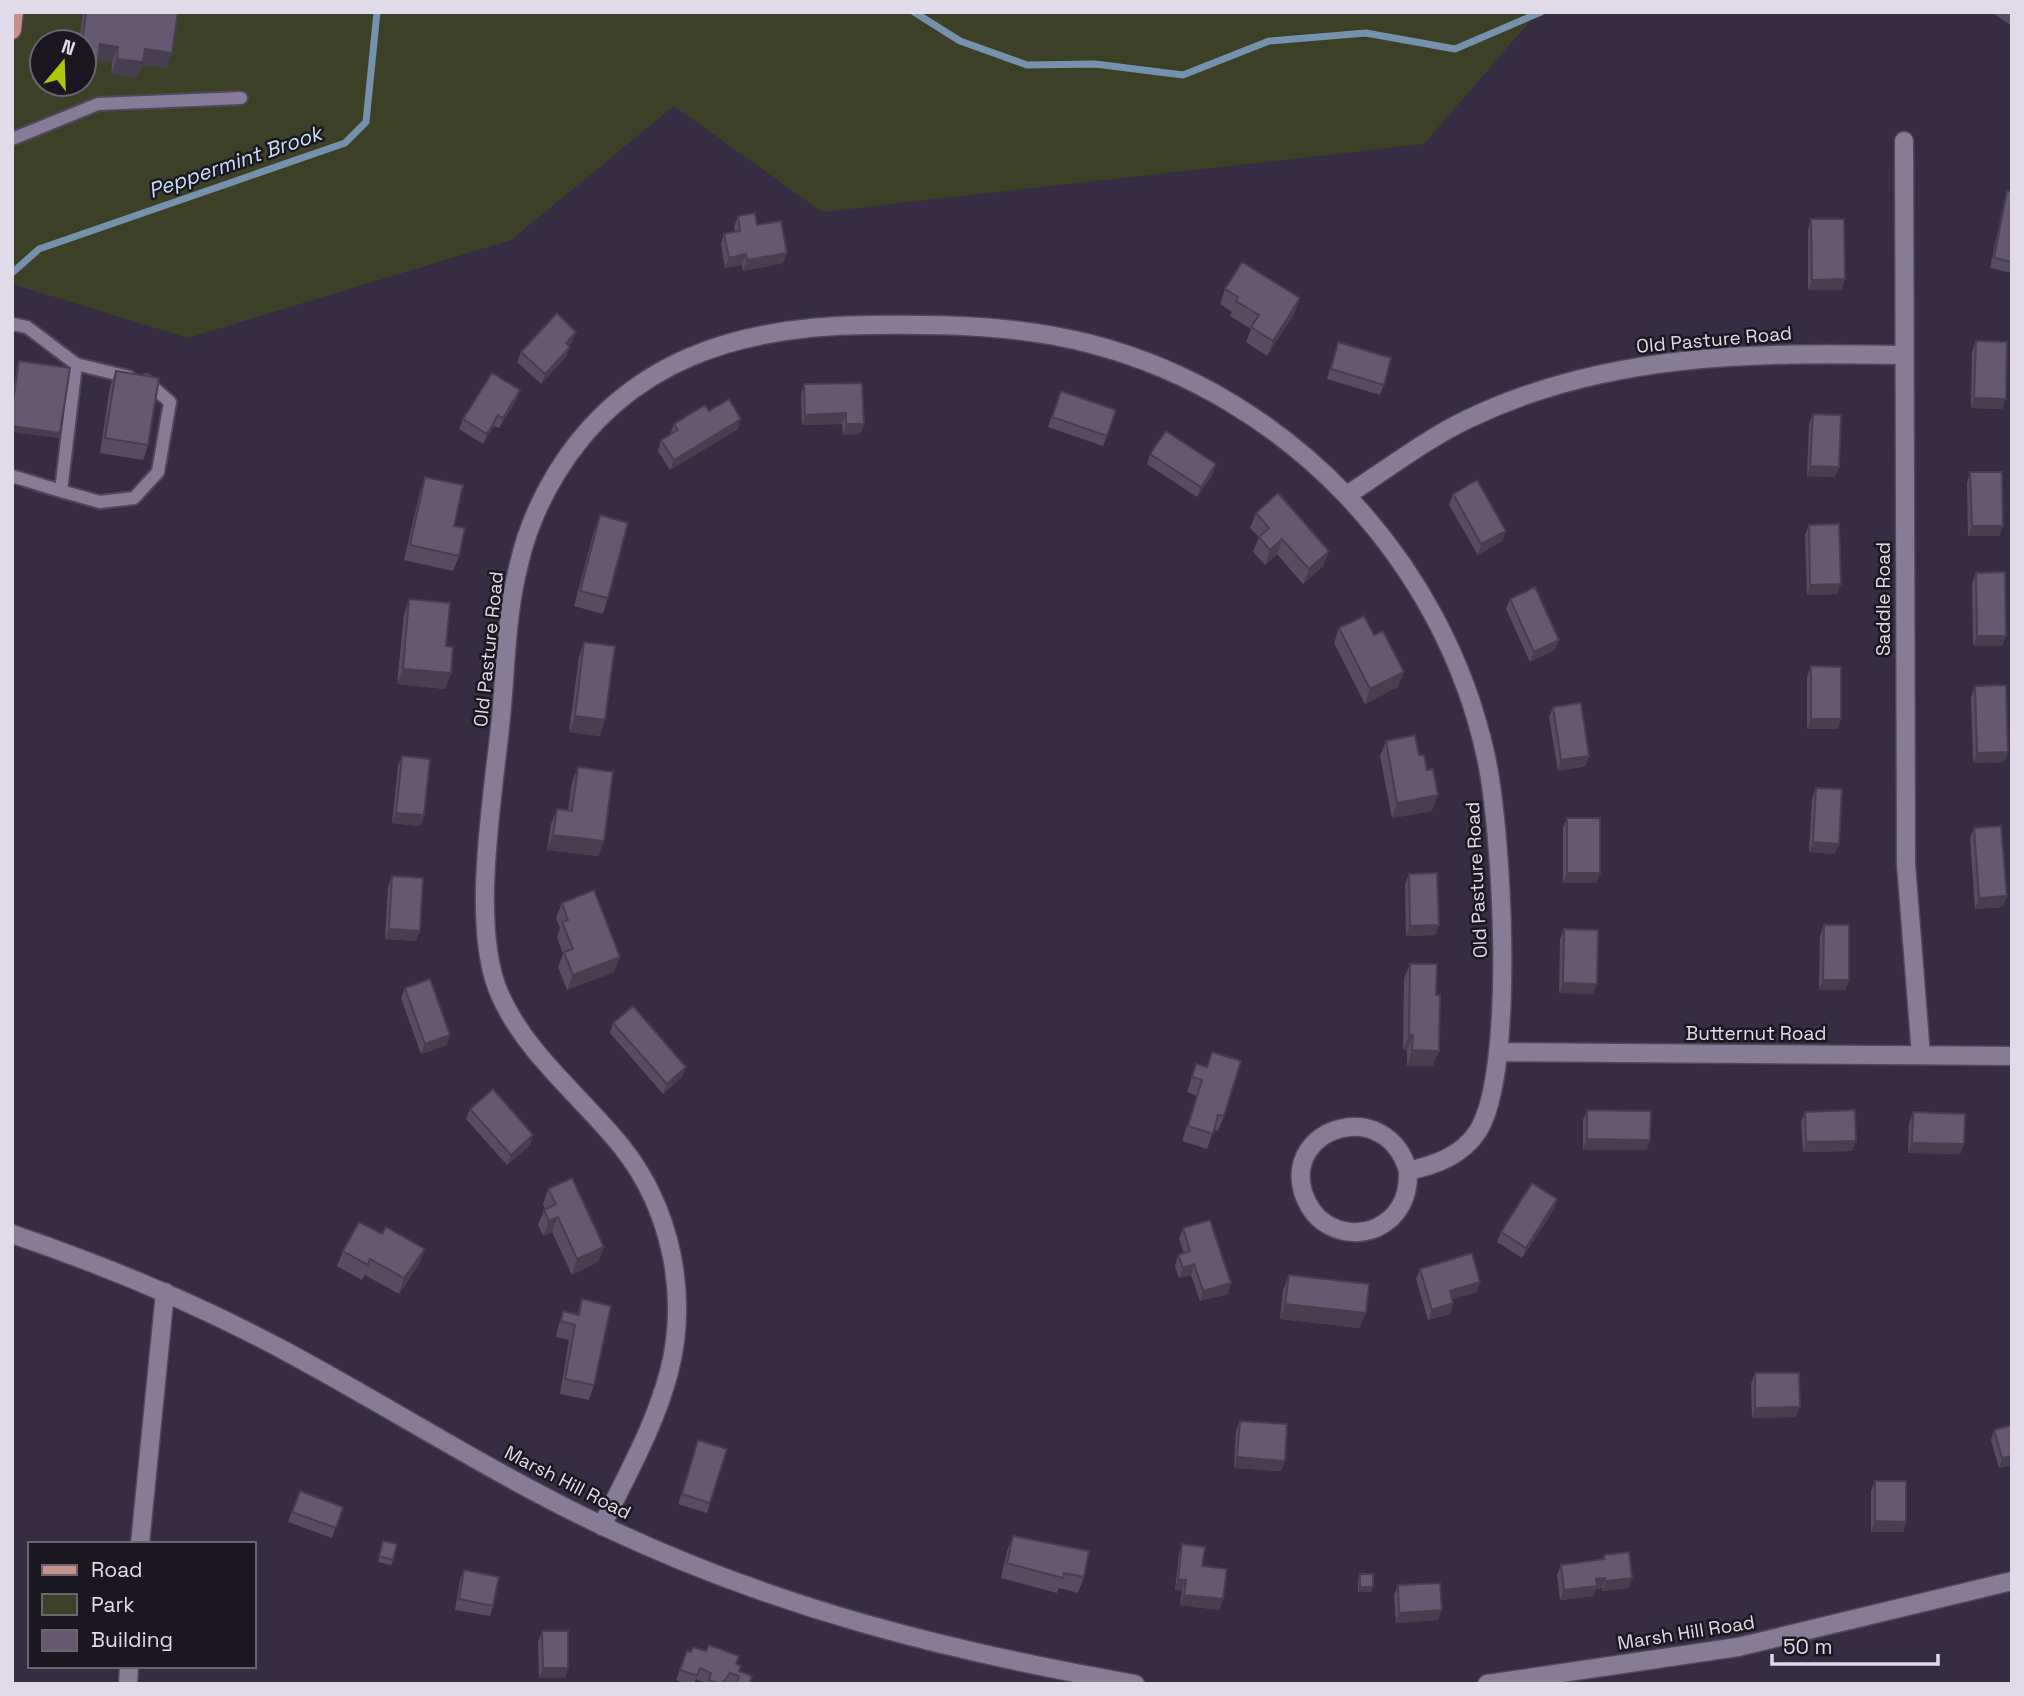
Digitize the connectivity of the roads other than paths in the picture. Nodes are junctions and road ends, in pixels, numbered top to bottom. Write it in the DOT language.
graph roads {
  1 [pos="15,12"];
  2 [pos="12,30"];
  3 [pos="241,97"];
  4 [pos="12,139"];
  5 [pos="1904,141"];
  6 [pos="12,324"];
  7 [pos="1904,355"];
  8 [pos="76,364"];
  9 [pos="12,476"];
  10 [pos="61,491"];
  11 [pos="1347,495"];
  12 [pos="1500,1052"];
  13 [pos="1921,1055"];
  14 [pos="2012,1056"];
  15 [pos="1408,1171"];
  16 [pos="12,1234"];
  17 [pos="165,1292"];
  18 [pos="602,1526"];
  19 [pos="140,1542"];
  20 [pos="2012,1581"];
  21 [pos="1135,1684"];
  22 [pos="1487,1684"];
  1 -- 2 [label="main road"];
  3 -- 4 [label="lane"];
  5 -- 7 [label="street, Saddle Road"];
  6 -- 8 [label="lane"];
  7 -- 11 [label="street, Old Pasture Road"];
  7 -- 13 [label="street, Saddle Road"];
  8 -- 10 [label="lane"];
  8 -- 10 [label="lane"];
  9 -- 10 [label="lane"];
  11 -- 12 [label="street, Old Pasture Road"];
  11 -- 18 [label="street, Old Pasture Road"];
  12 -- 13 [label="street, Butternut Road"];
  12 -- 15 [label="street, Old Pasture Road"];
  13 -- 14 [label="street, Butternut Road"];
  15 -- 15 [label="street"];
  16 -- 17 [label="street, Marsh Hill Road"];
  17 -- 18 [label="street, Marsh Hill Road"];
  17 -- 19 [label="street"];
  18 -- 21 [label="street, Marsh Hill Road"];
  20 -- 22 [label="street, Marsh Hill Road"];
}
